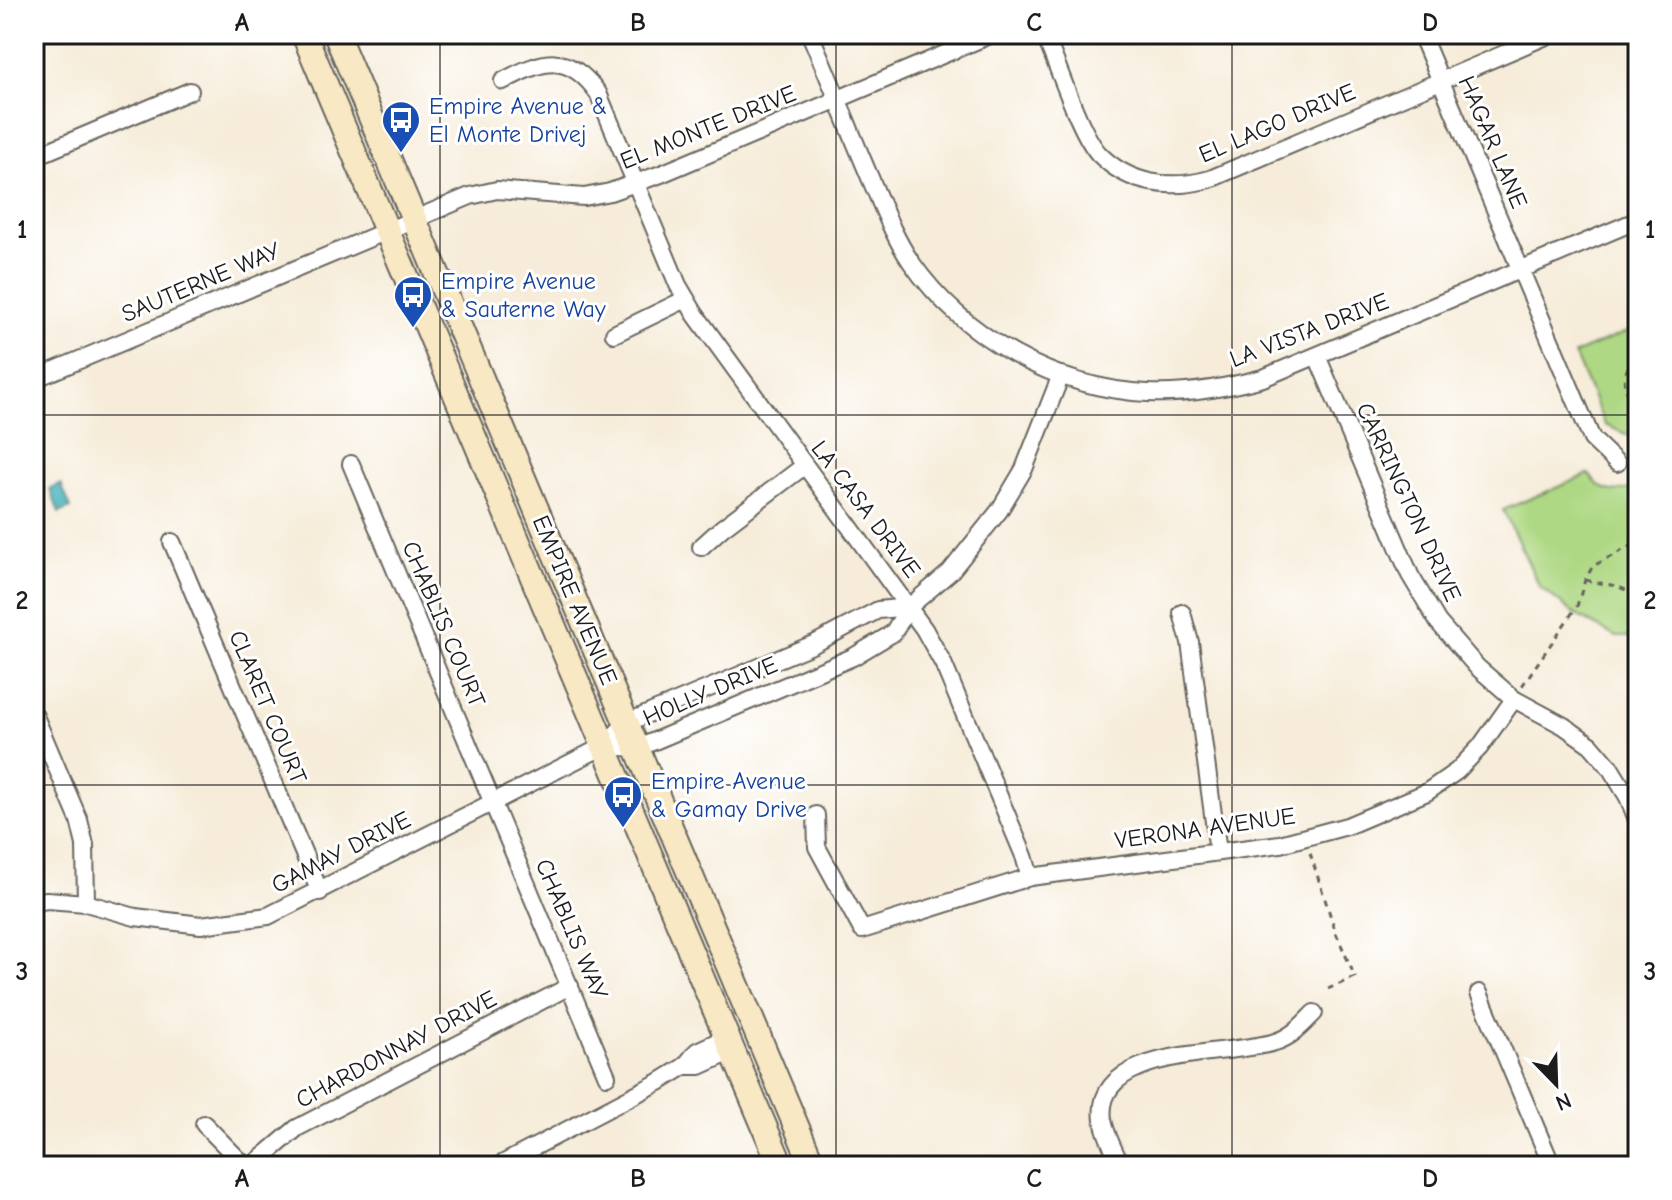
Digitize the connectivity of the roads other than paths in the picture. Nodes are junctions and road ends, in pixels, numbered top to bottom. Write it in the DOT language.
graph roads {
  1 [pos="304,34"];
  2 [pos="336,34"];
  3 [pos="810,34"];
  4 [pos="992,34"];
  5 [pos="1044,34"];
  6 [pos="1421,34"];
  7 [pos="1551,34"];
  8 [pos="503,81"];
  9 [pos="1441,81"];
  10 [pos="190,91"];
  11 [pos="837,99"];
  12 [pos="34,157"];
  13 [pos="637,183"];
  14 [pos="415,218"];
  15 [pos="1638,220"];
  16 [pos="387,229"];
  17 [pos="1521,270"];
  18 [pos="686,299"];
  19 [pos="614,334"];
  20 [pos="1317,356"];
  21 [pos="1061,375"];
  22 [pos="34,379"];
  23 [pos="1617,463"];
  24 [pos="351,464"];
  25 [pos="804,466"];
  26 [pos="172,542"];
  27 [pos="701,547"];
  28 [pos="909,607"];
  29 [pos="1182,613"];
  30 [pos="1514,699"];
  31 [pos="34,714"];
  32 [pos="626,723"];
  33 [pos="604,746"];
  34 [pos="638,748"];
  35 [pos="492,801"];
  36 [pos="816,815"];
  37 [pos="1638,822"];
  38 [pos="1218,852"];
  39 [pos="1030,877"];
  40 [pos="320,892"];
  41 [pos="34,902"];
  42 [pos="86,903"];
  43 [pos="570,986"];
  44 [pos="1479,993"];
  45 [pos="1314,1013"];
  46 [pos="730,1044"];
  47 [pos="607,1076"];
  48 [pos="204,1124"];
  49 [pos="797,1129"];
  50 [pos="245,1166"];
  51 [pos="252,1166"];
  52 [pos="498,1166"];
  53 [pos="781,1166"];
  54 [pos="813,1166"];
  55 [pos="1121,1166"];
  56 [pos="1552,1166"];
  1 -- 16 [label="main road, EMPIRE AVENUE"];
  2 -- 14 [label="main road, EMPIRE AVENUE"];
  3 -- 11 [label="street, LA VISTA DRIVE"];
  4 -- 11 [label="street, EL MONTE DRIVE"];
  5 -- 9 [label="street, EL LAGO DRIVE"];
  6 -- 9 [label="street, HAGAR LANE"];
  7 -- 9 [label="street, EL LAGO DRIVE"];
  8 -- 13 [label="street, LA CASA DRIVE"];
  9 -- 17 [label="street, HAGAR LANE"];
  10 -- 12 [label="street"];
  11 -- 13 [label="street, EL MONTE DRIVE"];
  11 -- 21 [label="street, LA VISTA DRIVE"];
  13 -- 14 [label="street, EL MONTE DRIVE"];
  13 -- 18 [label="street, LA CASA DRIVE"];
  14 -- 16 [label="street, EL MONTE DRIVE"];
  14 -- 32 [label="main road, EMPIRE AVENUE"];
  15 -- 17 [label="street, LA VISTA DRIVE"];
  16 -- 22 [label="street, SAUTERNE WAY"];
  16 -- 33 [label="main road, EMPIRE AVENUE"];
  17 -- 20 [label="street, LA VISTA DRIVE"];
  17 -- 23 [label="street, HAGAR LANE"];
  18 -- 19 [label="street"];
  18 -- 25 [label="street, LA CASA DRIVE"];
  20 -- 21 [label="street, LA VISTA DRIVE"];
  20 -- 30 [label="street, CARRINGTON DRIVE"];
  21 -- 28 [label="street, HOLLY DRIVE"];
  24 -- 35 [label="street, CHABLIS COURT"];
  25 -- 27 [label="street"];
  25 -- 28 [label="street, LA CASA DRIVE"];
  26 -- 40 [label="street, CLARET COURT"];
  28 -- 32 [label="street, HOLLY DRIVE"];
  28 -- 34 [label="street, HOLLY DRIVE"];
  28 -- 39 [label="street, LA CASA DRIVE"];
  29 -- 38 [label="street"];
  30 -- 37 [label="street, CARRINGTON DRIVE"];
  30 -- 38 [label="street, VERONA AVENUE"];
  31 -- 42 [label="street"];
  32 -- 33 [label="street, HOLLY DRIVE"];
  32 -- 34 [label="main road, EMPIRE AVENUE"];
  33 -- 34 [label="street, HOLLY DRIVE"];
  33 -- 35 [label="street, GAMAY DRIVE"];
  33 -- 46 [label="main road, EMPIRE AVENUE"];
  34 -- 49 [label="main road, EMPIRE AVENUE"];
  35 -- 40 [label="street, GAMAY DRIVE"];
  35 -- 43 [label="street, CHABLIS WAY"];
  36 -- 39 [label="street, VERONA AVENUE"];
  38 -- 39 [label="street, VERONA AVENUE"];
  40 -- 42 [label="street, GAMAY DRIVE"];
  41 -- 42 [label="street, GAMAY DRIVE"];
  43 -- 47 [label="street, CHABLIS WAY"];
  43 -- 51 [label="street, CHARDONNAY DRIVE"];
  44 -- 56 [label="street"];
  45 -- 55 [label="street"];
  46 -- 49 [label="main road"];
  46 -- 52 [label="street"];
  46 -- 53 [label="main road, EMPIRE AVENUE"];
  48 -- 50 [label="street"];
  49 -- 54 [label="main road, EMPIRE AVENUE"];
}
